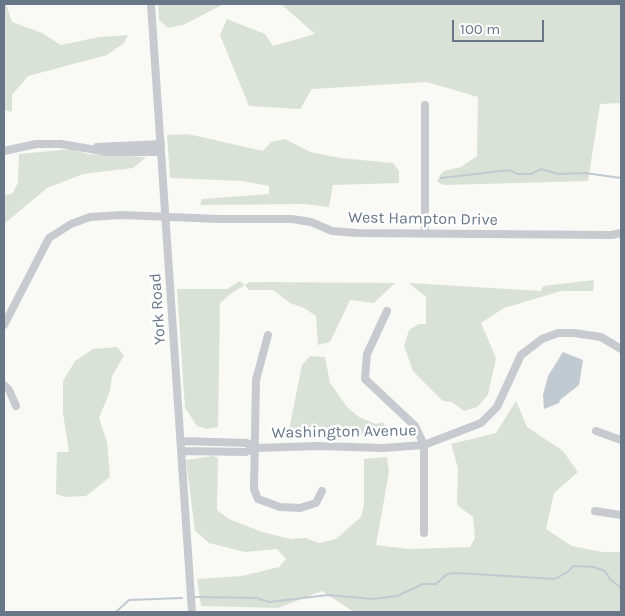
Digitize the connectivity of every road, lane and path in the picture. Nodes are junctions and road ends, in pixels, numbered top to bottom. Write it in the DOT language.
graph roads {
  1 [pos="151,4"];
  2 [pos="425,105"];
  3 [pos="161,148"];
  4 [pos="4,151"];
  5 [pos="165,217"];
  6 [pos="425,233"];
  7 [pos="621,233"];
  8 [pos="387,311"];
  9 [pos="4,326"];
  10 [pos="268,335"];
  11 [pos="621,348"];
  12 [pos="4,385"];
  13 [pos="16,406"];
  14 [pos="596,431"];
  15 [pos="621,440"];
  16 [pos="182,442"];
  17 [pos="424,445"];
  18 [pos="254,448"];
  19 [pos="182,451"];
  20 [pos="322,491"];
  21 [pos="595,511"];
  22 [pos="621,515"];
  23 [pos="424,533"];
  24 [pos="192,612"];
  1 -- 3 [label="street, York Road"];
  2 -- 6 [label="street"];
  3 -- 4 [label="street"];
  3 -- 5 [label="street, York Road"];
  5 -- 6 [label="street, West Hampton Drive"];
  5 -- 9 [label="street, West Hampton Drive"];
  5 -- 16 [label="street, York Road"];
  6 -- 7 [label="street, West Hampton Drive"];
  8 -- 17 [label="street"];
  10 -- 18 [label="street"];
  11 -- 17 [label="street, Washington Avenue"];
  12 -- 13 [label="street"];
  14 -- 15 [label="street"];
  16 -- 18 [label="street, Washington Avenue"];
  16 -- 19 [label="street, York Road"];
  17 -- 18 [label="street, Washington Avenue"];
  17 -- 23 [label="street"];
  18 -- 19 [label="street, Washington Avenue"];
  18 -- 20 [label="street"];
  19 -- 24 [label="street, York Road"];
  21 -- 22 [label="street"];
}
